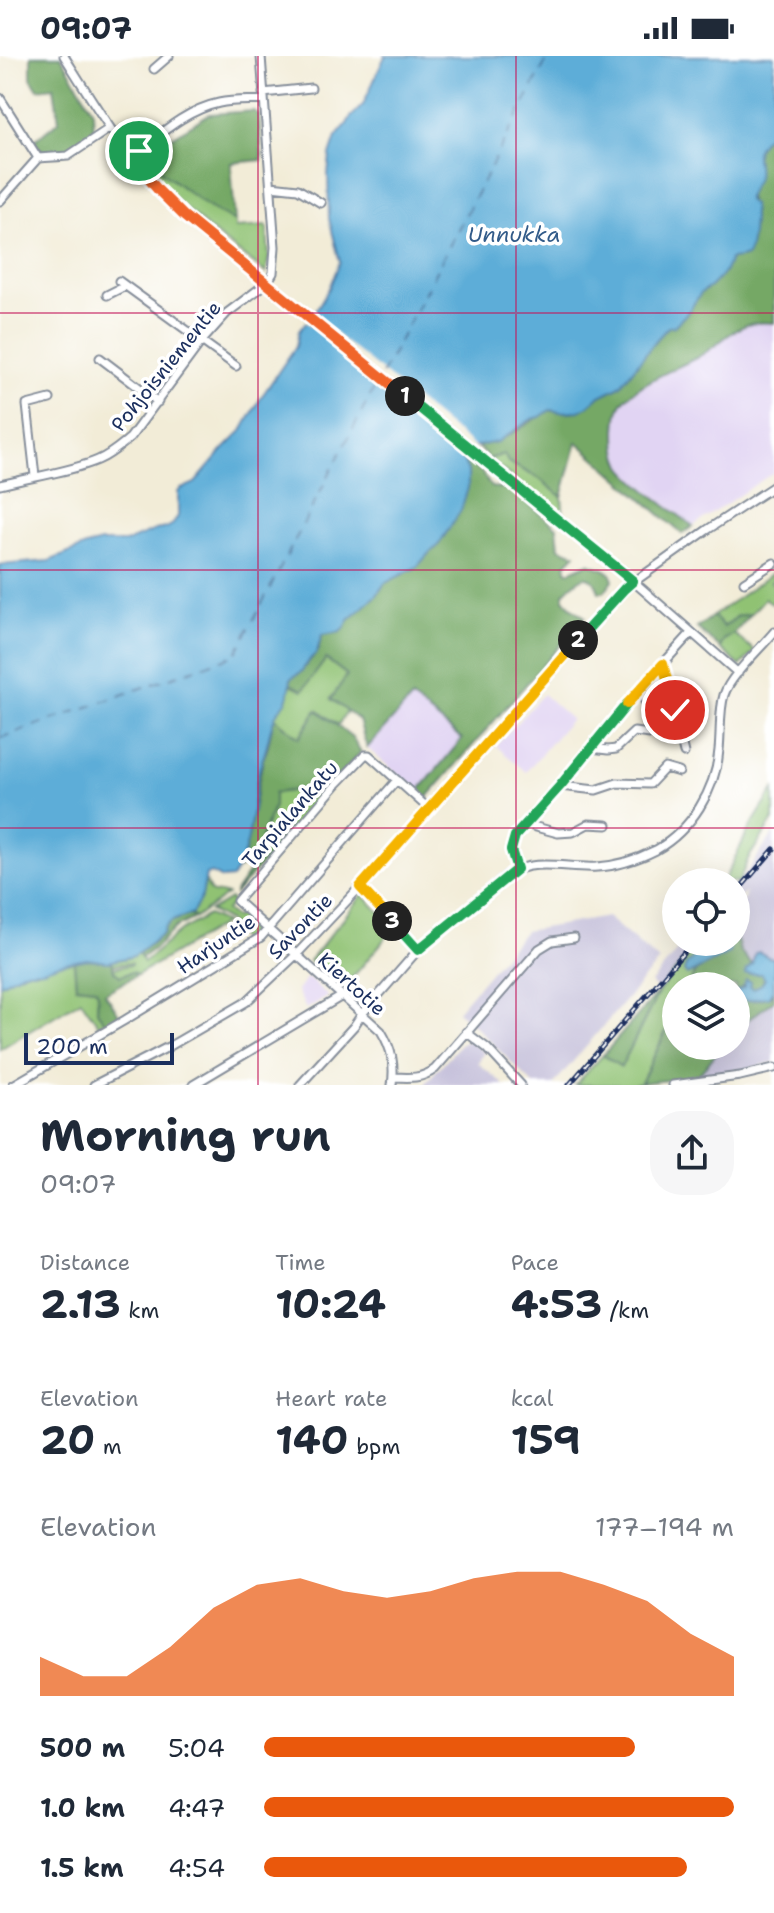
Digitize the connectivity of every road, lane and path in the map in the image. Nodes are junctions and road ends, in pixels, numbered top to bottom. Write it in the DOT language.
graph roads {
  1 [pos="64,56"];
  2 [pos="169,56"];
  3 [pos="261,56"];
  4 [pos="154,69"];
  5 [pos="311,88"];
  6 [pos="264,96"];
  7 [pos="0,98"];
  8 [pos="110,128"];
  9 [pos="130,157"];
  10 [pos="38,158"];
  11 [pos="271,186"];
  12 [pos="0,201"];
  13 [pos="321,203"];
  14 [pos="107,295"];
  15 [pos="201,342"];
  16 [pos="100,358"];
  17 [pos="236,366"];
  18 [pos="50,399"];
  19 [pos="158,402"];
  20 [pos="35,476"];
  21 [pos="0,485"];
  22 [pos="774,486"];
  23 [pos="774,563"];
  24 [pos="633,581"];
  25 [pos="744,582"];
  26 [pos="774,632"];
  27 [pos="691,633"];
  28 [pos="663,664"];
  29 [pos="738,673"];
  30 [pos="640,689"];
  31 [pos="591,748"];
  32 [pos="684,753"];
  33 [pos="679,772"];
  34 [pos="397,780"];
  35 [pos="560,786"];
  36 [pos="429,809"];
  37 [pos="525,824"];
  38 [pos="607,825"];
  39 [pos="517,869"];
  40 [pos="360,887"];
  41 [pos="238,898"];
  42 [pos="267,929"];
  43 [pos="574,938"];
  44 [pos="418,950"];
  45 [pos="296,955"];
  46 [pos="342,996"];
  47 [pos="362,1014"];
  48 [pos="466,1032"];
  49 [pos="774,1068"];
  50 [pos="758,1072"];
  51 [pos="309,1074"];
  52 [pos="393,1081"];
  53 [pos="705,1083"];
  54 [pos="13,1085"];
  55 [pos="94,1085"];
  56 [pos="193,1085"];
  57 [pos="300,1085"];
  58 [pos="313,1085"];
  59 [pos="521,1085"];
  60 [pos="673,1085"];
  61 [pos="759,1085"];
  1 -- 8 [label="street"];
  2 -- 4 [label="street"];
  3 -- 6 [label="street, Pohjoisniementie"];
  5 -- 6 [label="street"];
  6 -- 9 [label="street"];
  6 -- 11 [label="street, Pohjoisniementie"];
  7 -- 10 [label="street"];
  8 -- 9 [label="street"];
  8 -- 10 [label="street"];
  9 -- 24 [label="street, bridge"];
  10 -- 12 [label="street"];
  11 -- 13 [label="street"];
  11 -- 15 [label="street, Pohjoisniementie"];
  14 -- 15 [label="street"];
  15 -- 17 [label="street"];
  15 -- 19 [label="street, Pohjoisniementie"];
  16 -- 19 [label="street"];
  18 -- 20 [label="street"];
  19 -- 20 [label="street, Pohjoisniementie"];
  20 -- 21 [label="street, Pohjoisniementie"];
  22 -- 24 [label="street, Savontie"];
  23 -- 25 [label="street"];
  24 -- 27 [label="street"];
  24 -- 36 [label="street, Savontie"];
  26 -- 29 [label="street"];
  27 -- 28 [label="street"];
  27 -- 29 [label="street"];
  28 -- 30 [label="street"];
  28 -- 32 [label="street"];
  29 -- 39 [label="street"];
  30 -- 31 [label="street"];
  30 -- 31 [label="street"];
  31 -- 35 [label="street"];
  33 -- 35 [label="street"];
  34 -- 36 [label="street"];
  34 -- 41 [label="street, Tarpialankatu"];
  34 -- 42 [label="street, Harjuntie"];
  35 -- 37 [label="street"];
  36 -- 40 [label="street, Savontie"];
  37 -- 38 [label="street"];
  37 -- 39 [label="street"];
  39 -- 44 [label="street"];
  40 -- 44 [label="street"];
  40 -- 45 [label="street, Savontie"];
  41 -- 42 [label="street, Kiertotie"];
  42 -- 45 [label="street, Kiertotie"];
  42 -- 54 [label="street, Harjuntie"];
  43 -- 48 [label="street"];
  44 -- 47 [label="street"];
  45 -- 46 [label="street, Kiertotie"];
  45 -- 55 [label="street, Savontie"];
  46 -- 47 [label="street, Kiertotie"];
  46 -- 56 [label="street"];
  47 -- 51 [label="street"];
  47 -- 52 [label="street, Kiertotie"];
  48 -- 52 [label="street"];
  48 -- 59 [label="street"];
  49 -- 50 [label="street"];
  50 -- 53 [label="street"];
  50 -- 61 [label="street"];
  51 -- 57 [label="street"];
  51 -- 58 [label="street"];
  53 -- 60 [label="street"];
}
